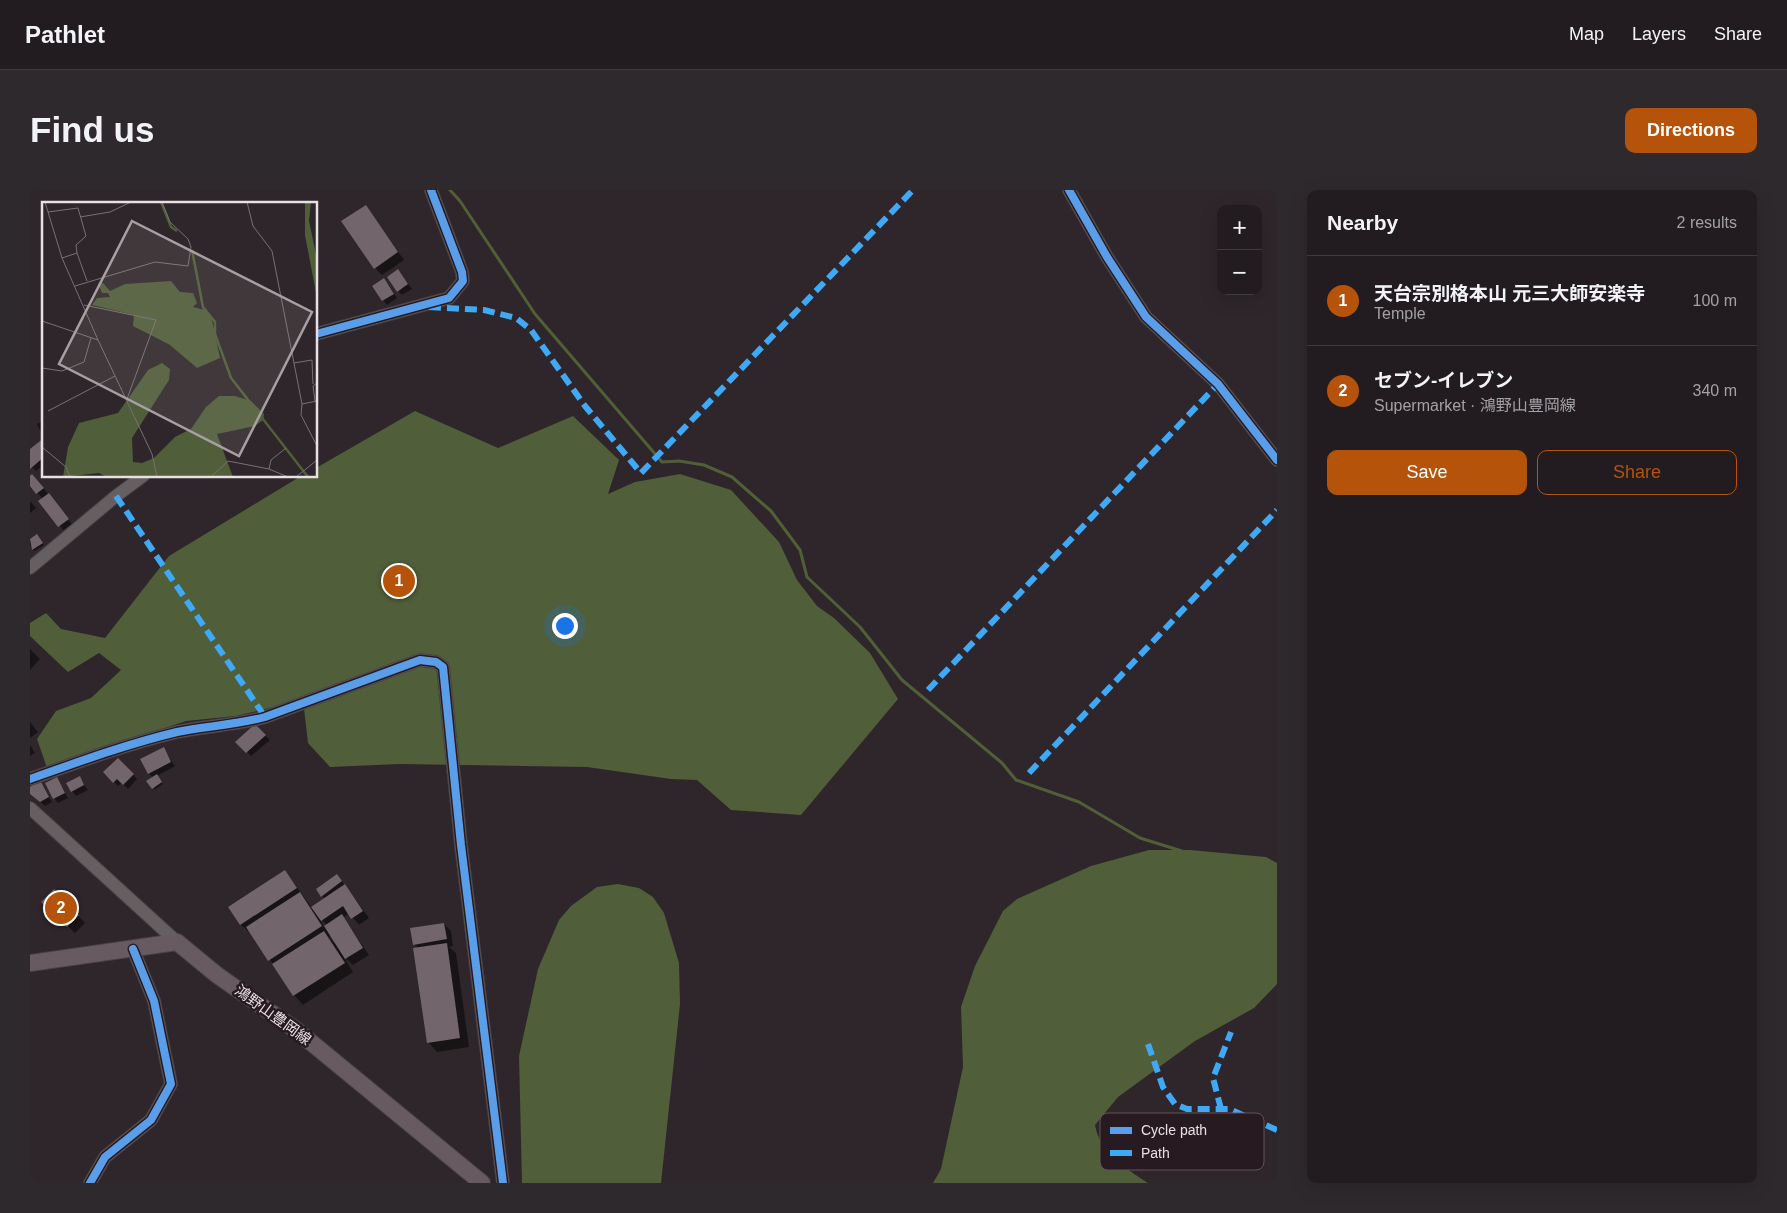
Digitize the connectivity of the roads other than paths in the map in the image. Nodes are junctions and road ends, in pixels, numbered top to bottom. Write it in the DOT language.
graph roads {
  1 [pos="432,190"];
  2 [pos="1069,190"];
  3 [pos="318,333"];
  4 [pos="1277,460"];
  5 [pos="140,478"];
  6 [pos="30,568"];
  7 [pos="30,779"];
  8 [pos="30,808"];
  9 [pos="177,942"];
  10 [pos="133,949"];
  11 [pos="30,963"];
  12 [pos="90,1183"];
  13 [pos="482,1183"];
  14 [pos="504,1183"];
  1 -- 3 [label="street"];
  2 -- 4 [label="street"];
  5 -- 6 [label="street"];
  7 -- 14 [label="street"];
  8 -- 9 [label="street"];
  9 -- 10 [label="main road"];
  9 -- 13 [label="main road, 鴻野山豊岡線"];
  10 -- 11 [label="main road"];
  10 -- 12 [label="street"];
}
